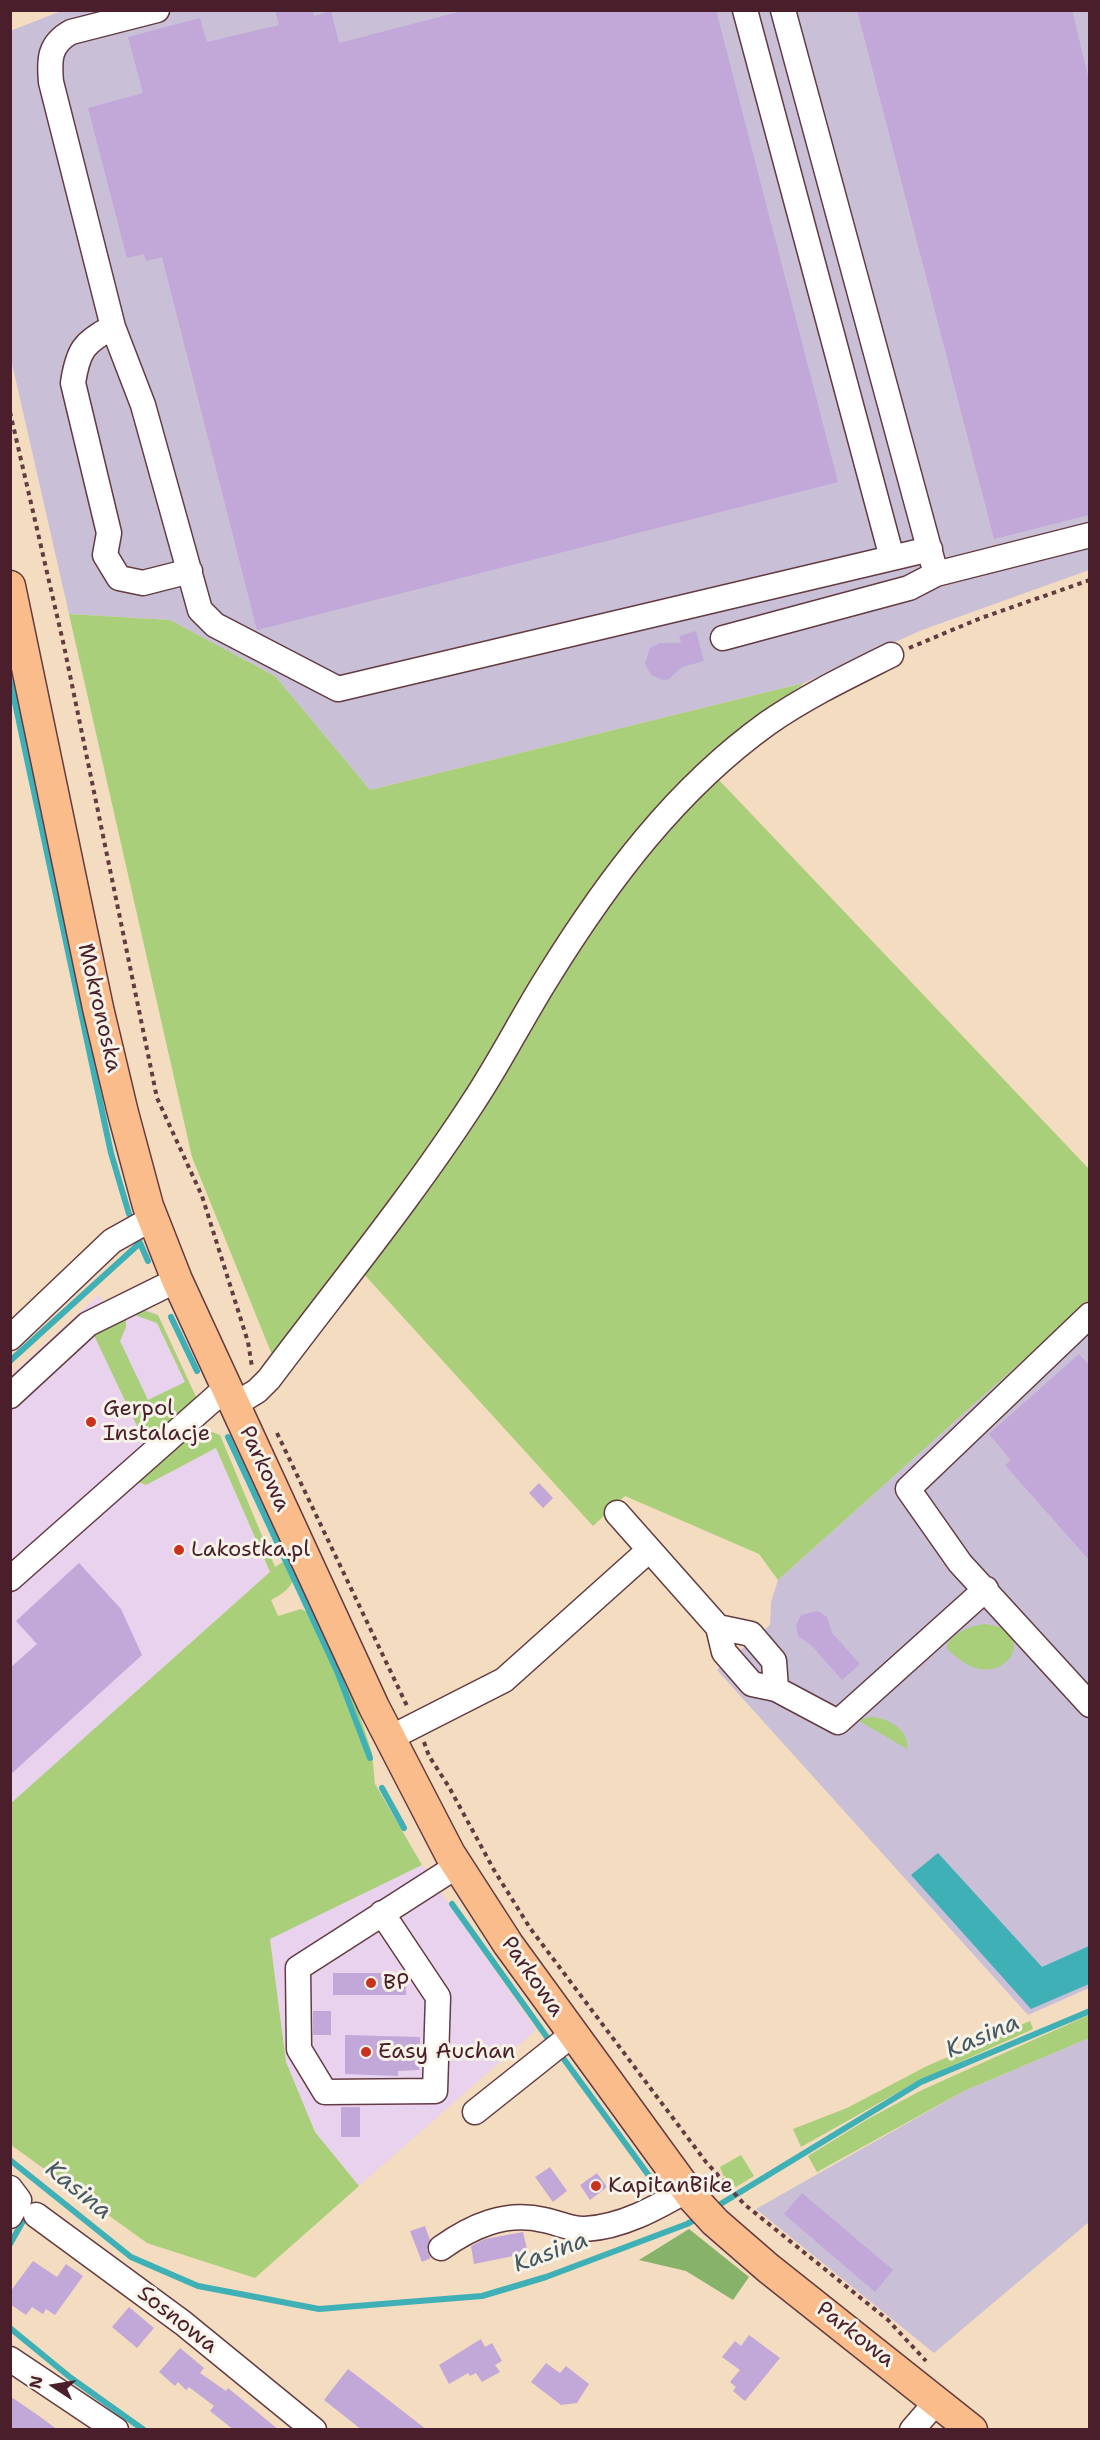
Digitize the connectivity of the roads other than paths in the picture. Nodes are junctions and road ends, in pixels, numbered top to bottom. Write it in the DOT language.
graph roads {
  1 [pos="157,10"];
  2 [pos="746,10"];
  3 [pos="783,10"];
  4 [pos="113,327"];
  5 [pos="1089,535"];
  6 [pos="930,549"];
  7 [pos="892,558"];
  8 [pos="190,571"];
  9 [pos="936,574"];
  10 [pos="10,586"];
  11 [pos="723,638"];
  12 [pos="891,655"];
  13 [pos="153,1218"];
  14 [pos="177,1280"];
  15 [pos="1089,1315"];
  16 [pos="10,1338"];
  17 [pos="10,1396"];
  18 [pos="239,1399"];
  19 [pos="617,1513"];
  20 [pos="648,1551"];
  21 [pos="10,1579"];
  22 [pos="986,1589"];
  23 [pos="718,1626"];
  24 [pos="776,1689"];
  25 [pos="1089,1705"];
  26 [pos="390,1738"];
  27 [pos="457,1866"];
  28 [pos="382,1914"];
  29 [pos="573,2034"];
  30 [pos="475,2112"];
  31 [pos="696,2201"];
  32 [pos="19,2205"];
  33 [pos="441,2248"];
  34 [pos="10,2359"];
  35 [pos="937,2401"];
  36 [pos="116,2430"];
  37 [pos="314,2430"];
  38 [pos="912,2430"];
  39 [pos="972,2430"];
  1 -- 4 [label="street"];
  2 -- 7 [label="street"];
  3 -- 6 [label="street"];
  4 -- 8 [label="street"];
  4 -- 8 [label="street"];
  5 -- 9 [label="street"];
  6 -- 7 [label="street"];
  6 -- 9 [label="street"];
  7 -- 8 [label="street"];
  9 -- 11 [label="street"];
  10 -- 13 [label="main road, Mokronoska"];
  12 -- 18 [label="street"];
  13 -- 14 [label="main road, Mokronoska"];
  13 -- 16 [label="street"];
  14 -- 17 [label="street"];
  14 -- 18 [label="main road, Mokronoska"];
  15 -- 22 [label="street"];
  18 -- 21 [label="street"];
  18 -- 26 [label="main road, Parkowa"];
  19 -- 20 [label="street"];
  20 -- 23 [label="street"];
  20 -- 26 [label="street"];
  22 -- 24 [label="street"];
  22 -- 25 [label="street"];
  23 -- 24 [label="street"];
  23 -- 24 [label="street"];
  26 -- 27 [label="main road, Parkowa"];
  27 -- 28 [label="street"];
  27 -- 29 [label="main road, Parkowa"];
  28 -- 28 [label="street"];
  29 -- 30 [label="street"];
  29 -- 31 [label="main road, Parkowa"];
  31 -- 33 [label="street"];
  31 -- 35 [label="main road, Parkowa"];
  32 -- 37 [label="street, Sosnowa"];
  34 -- 36 [label="street"];
  35 -- 38 [label="street"];
  35 -- 39 [label="main road, Parkowa"];
}
